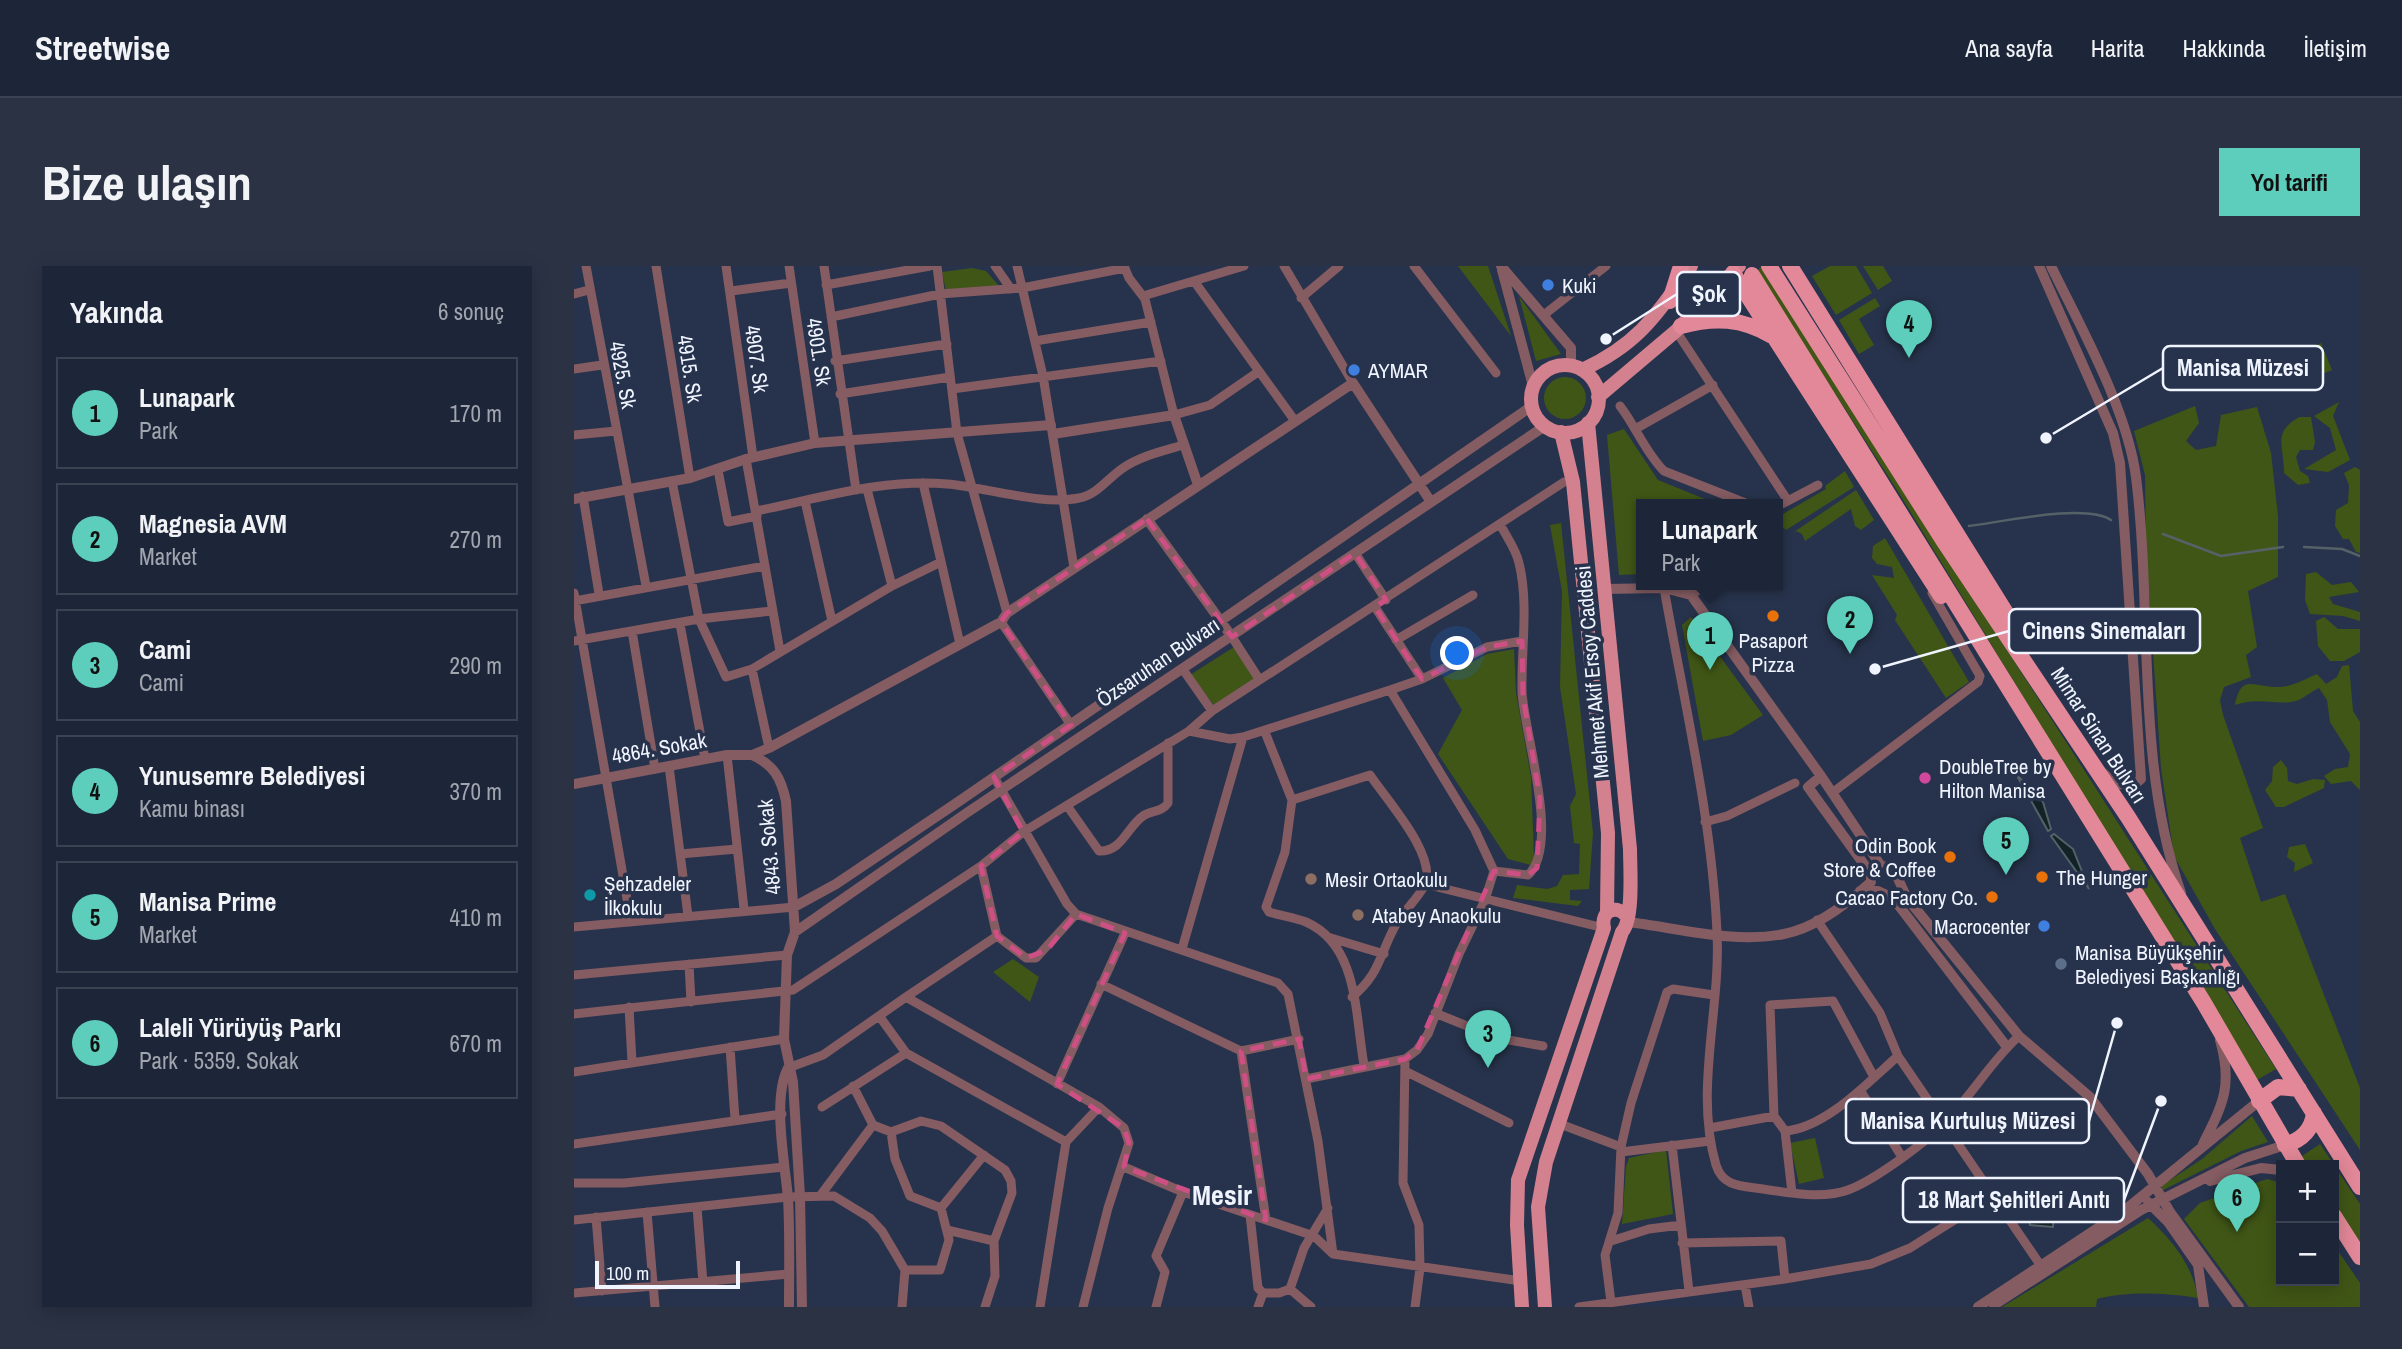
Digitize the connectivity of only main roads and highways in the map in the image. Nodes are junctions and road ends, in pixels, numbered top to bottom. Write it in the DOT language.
graph roads {
  1 [pos="1681,266"];
  2 [pos="1691,266"];
  3 [pos="1769,266"];
  4 [pos="1790,266"];
  5 [pos="1799,266"];
  6 [pos="1738,270"];
  7 [pos="1670,301"];
  8 [pos="1815,302"];
  9 [pos="1679,328"];
  10 [pos="1782,344"];
  11 [pos="1576,368"];
  12 [pos="1598,397"];
  13 [pos="1588,423"];
  14 [pos="1561,432"];
  15 [pos="2009,693"];
  16 [pos="2064,718"];
  17 [pos="1605,918"];
  18 [pos="1626,924"];
  19 [pos="2299,1089"];
  20 [pos="2259,1101"];
  21 [pos="2314,1113"];
  22 [pos="2285,1145"];
  23 [pos="2295,1160"];
  24 [pos="2360,1187"];
  25 [pos="2338,1223"];
  26 [pos="2360,1257"];
  27 [pos="1522,1307"];
  28 [pos="1545,1307"];
  1 -- 7 [label="highway"];
  2 -- 7 [label="main road"];
  3 -- 16 [label="highway, Mimar Sinan Bulvarı"];
  4 -- 8 [label="highway"];
  5 -- 8 [label="highway"];
  6 -- 9 [label="main road"];
  6 -- 10 [label="highway"];
  6 -- 15 [label="highway"];
  7 -- 11 [label="main road"];
  8 -- 16 [label="highway"];
  9 -- 10 [label="highway"];
  9 -- 12 [label="main road"];
  10 -- 15 [label="highway"];
  11 -- 12 [label="main road"];
  11 -- 14 [label="main road"];
  12 -- 13 [label="main road"];
  13 -- 14 [label="main road"];
  13 -- 18 [label="main road, Mehmet Akif Ersoy Caddesi"];
  14 -- 17 [label="main road, Mehmet Akif Ersoy Caddesi"];
  15 -- 20 [label="highway"];
  16 -- 19 [label="highway, Mimar Sinan Bulvarı"];
  17 -- 18 [label="main road"];
  17 -- 18 [label="main road"];
  17 -- 27 [label="main road, Mehmet Akif Ersoy Caddesi"];
  18 -- 28 [label="main road, Mehmet Akif Ersoy Caddesi"];
  19 -- 20 [label="highway"];
  19 -- 21 [label="highway, Mimar Sinan Bulvarı"];
  20 -- 22 [label="highway"];
  21 -- 22 [label="highway"];
  21 -- 24 [label="highway"];
  22 -- 23 [label="highway"];
  25 -- 26 [label="highway"];
}
